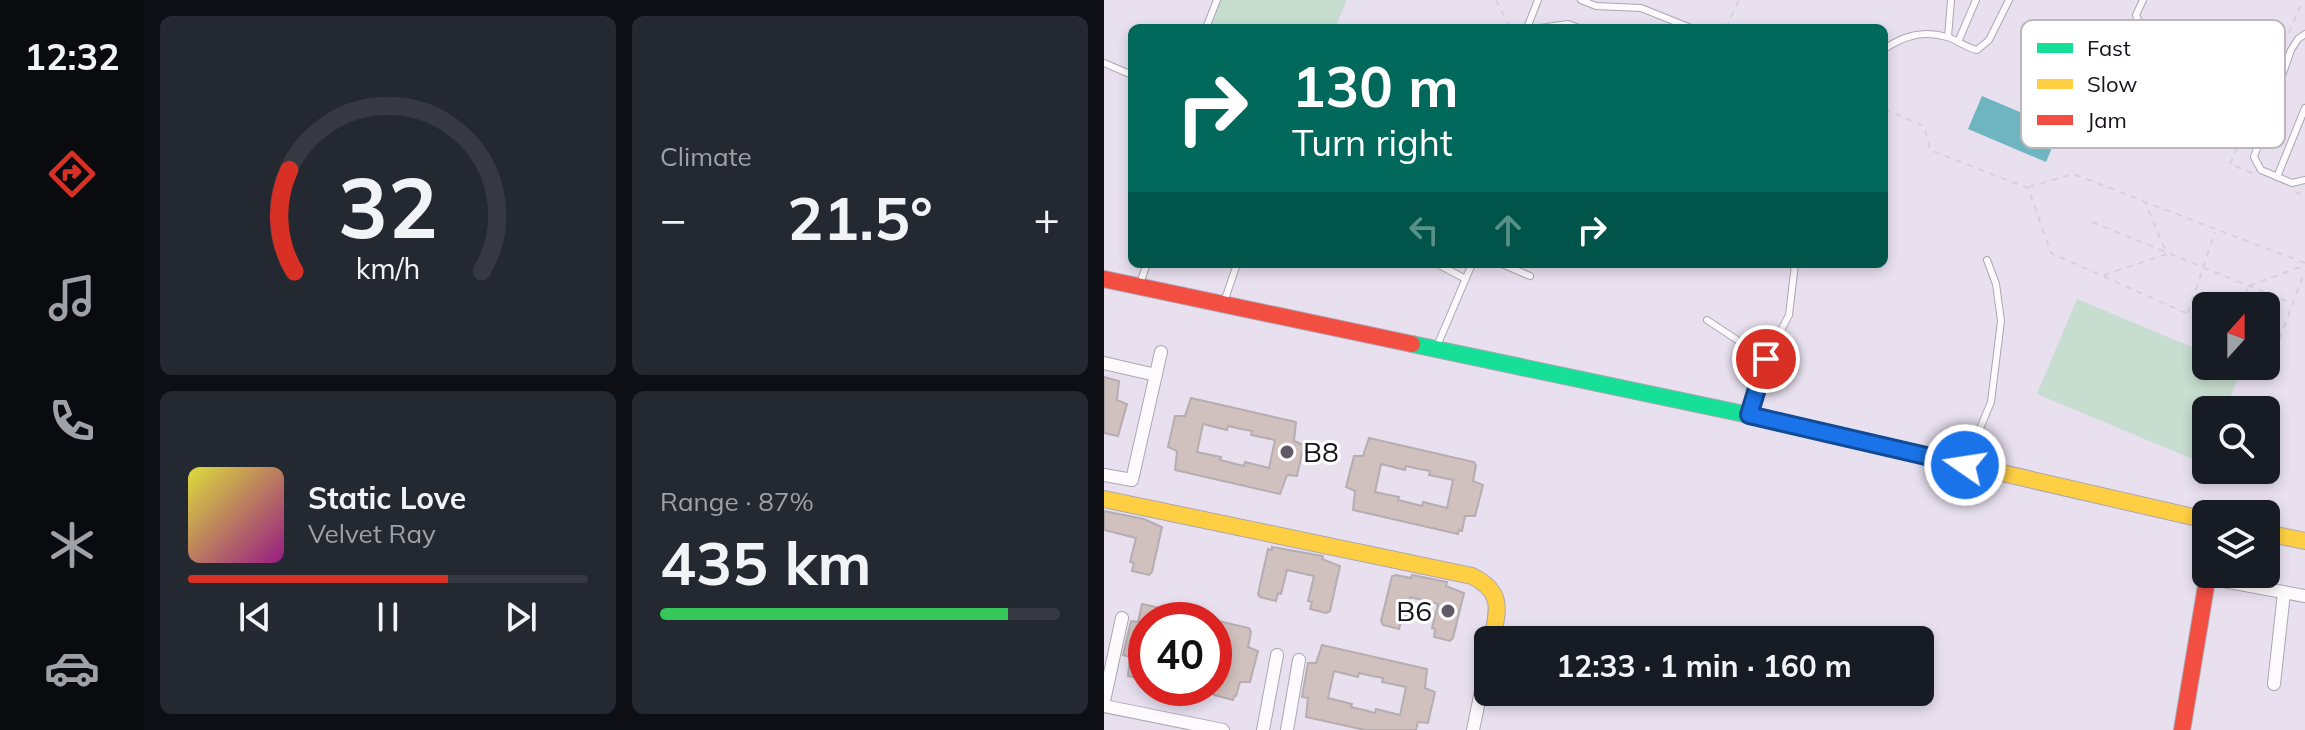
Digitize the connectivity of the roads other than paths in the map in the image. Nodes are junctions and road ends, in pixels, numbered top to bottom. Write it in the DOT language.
graph roads {
  1 [pos="1217,0"];
  2 [pos="1538,0"];
  3 [pos="1581,0"];
  4 [pos="1951,0"];
  5 [pos="1976,0"];
  6 [pos="2009,0"];
  7 [pos="2143,0"];
  8 [pos="2136,20"];
  9 [pos="1208,24"];
  10 [pos="1529,24"];
  11 [pos="1681,24"];
  12 [pos="2305,34"];
  13 [pos="1948,37"];
  14 [pos="1958,42"];
  15 [pos="1888,47"];
  16 [pos="1104,63"];
  17 [pos="2285,67"];
  18 [pos="1128,73"];
  19 [pos="2305,108"];
  20 [pos="2256,148"];
  21 [pos="2277,177"];
  22 [pos="2305,180"];
  23 [pos="1987,260"];
  24 [pos="1146,268"];
  25 [pos="1236,268"];
  26 [pos="1445,268"];
  27 [pos="1470,268"];
  28 [pos="1511,268"];
  29 [pos="1795,268"];
  30 [pos="1530,276"];
  31 [pos="1464,278"];
  32 [pos="1104,279"];
  33 [pos="1139,286"];
  34 [pos="1223,304"];
  35 [pos="1707,320"];
  36 [pos="1435,349"];
  37 [pos="1161,352"];
  38 [pos="1766,359"];
  39 [pos="1104,363"];
  40 [pos="1156,375"];
  41 [pos="1749,415"];
  42 [pos="1965,465"];
  43 [pos="1104,475"];
  44 [pos="1104,499"];
  45 [pos="2192,517"];
  46 [pos="2280,536"];
  47 [pos="2305,541"];
  48 [pos="2206,588"];
  49 [pos="2262,588"];
  50 [pos="2284,593"];
  51 [pos="2305,596"];
  52 [pos="1122,618"];
  53 [pos="1494,626"];
  54 [pos="1277,655"];
  55 [pos="1299,660"];
  56 [pos="2274,684"];
  57 [pos="1104,704"];
  58 [pos="1478,706"];
  59 [pos="1223,730"];
  60 [pos="1263,730"];
  61 [pos="1287,730"];
  62 [pos="1473,730"];
  63 [pos="2182,730"];
  1 -- 9 [label="lane"];
  2 -- 10 [label="lane"];
  3 -- 11 [label="lane"];
  4 -- 13 [label="lane"];
  5 -- 14 [label="lane"];
  6 -- 14 [label="lane"];
  7 -- 8 [label="lane"];
  12 -- 17 [label="lane"];
  13 -- 14 [label="lane"];
  13 -- 15 [label="lane"];
  16 -- 18 [label="lane"];
  19 -- 21 [label="lane"];
  20 -- 21 [label="lane"];
  21 -- 22 [label="lane"];
  23 -- 42 [label="lane"];
  24 -- 33 [label="lane"];
  25 -- 34 [label="lane"];
  26 -- 31 [label="lane"];
  27 -- 31 [label="lane"];
  28 -- 30 [label="lane"];
  29 -- 38 [label="lane"];
  31 -- 36 [label="lane"];
  32 -- 33 [label="street"];
  33 -- 34 [label="street"];
  34 -- 36 [label="street"];
  35 -- 38 [label="lane"];
  36 -- 41 [label="street"];
  37 -- 40 [label="street"];
  38 -- 41 [label="lane"];
  39 -- 40 [label="street"];
  40 -- 43 [label="street"];
  41 -- 42 [label="street"];
  42 -- 45 [label="street"];
  44 -- 53 [label="street"];
  46 -- 47 [label="street"];
  48 -- 63 [label="street"];
  49 -- 50 [label="street"];
  50 -- 51 [label="street"];
  50 -- 56 [label="street"];
  52 -- 57 [label="street"];
  54 -- 60 [label="street"];
  55 -- 61 [label="street"];
  57 -- 59 [label="street"];
  58 -- 62 [label="street"];
}
